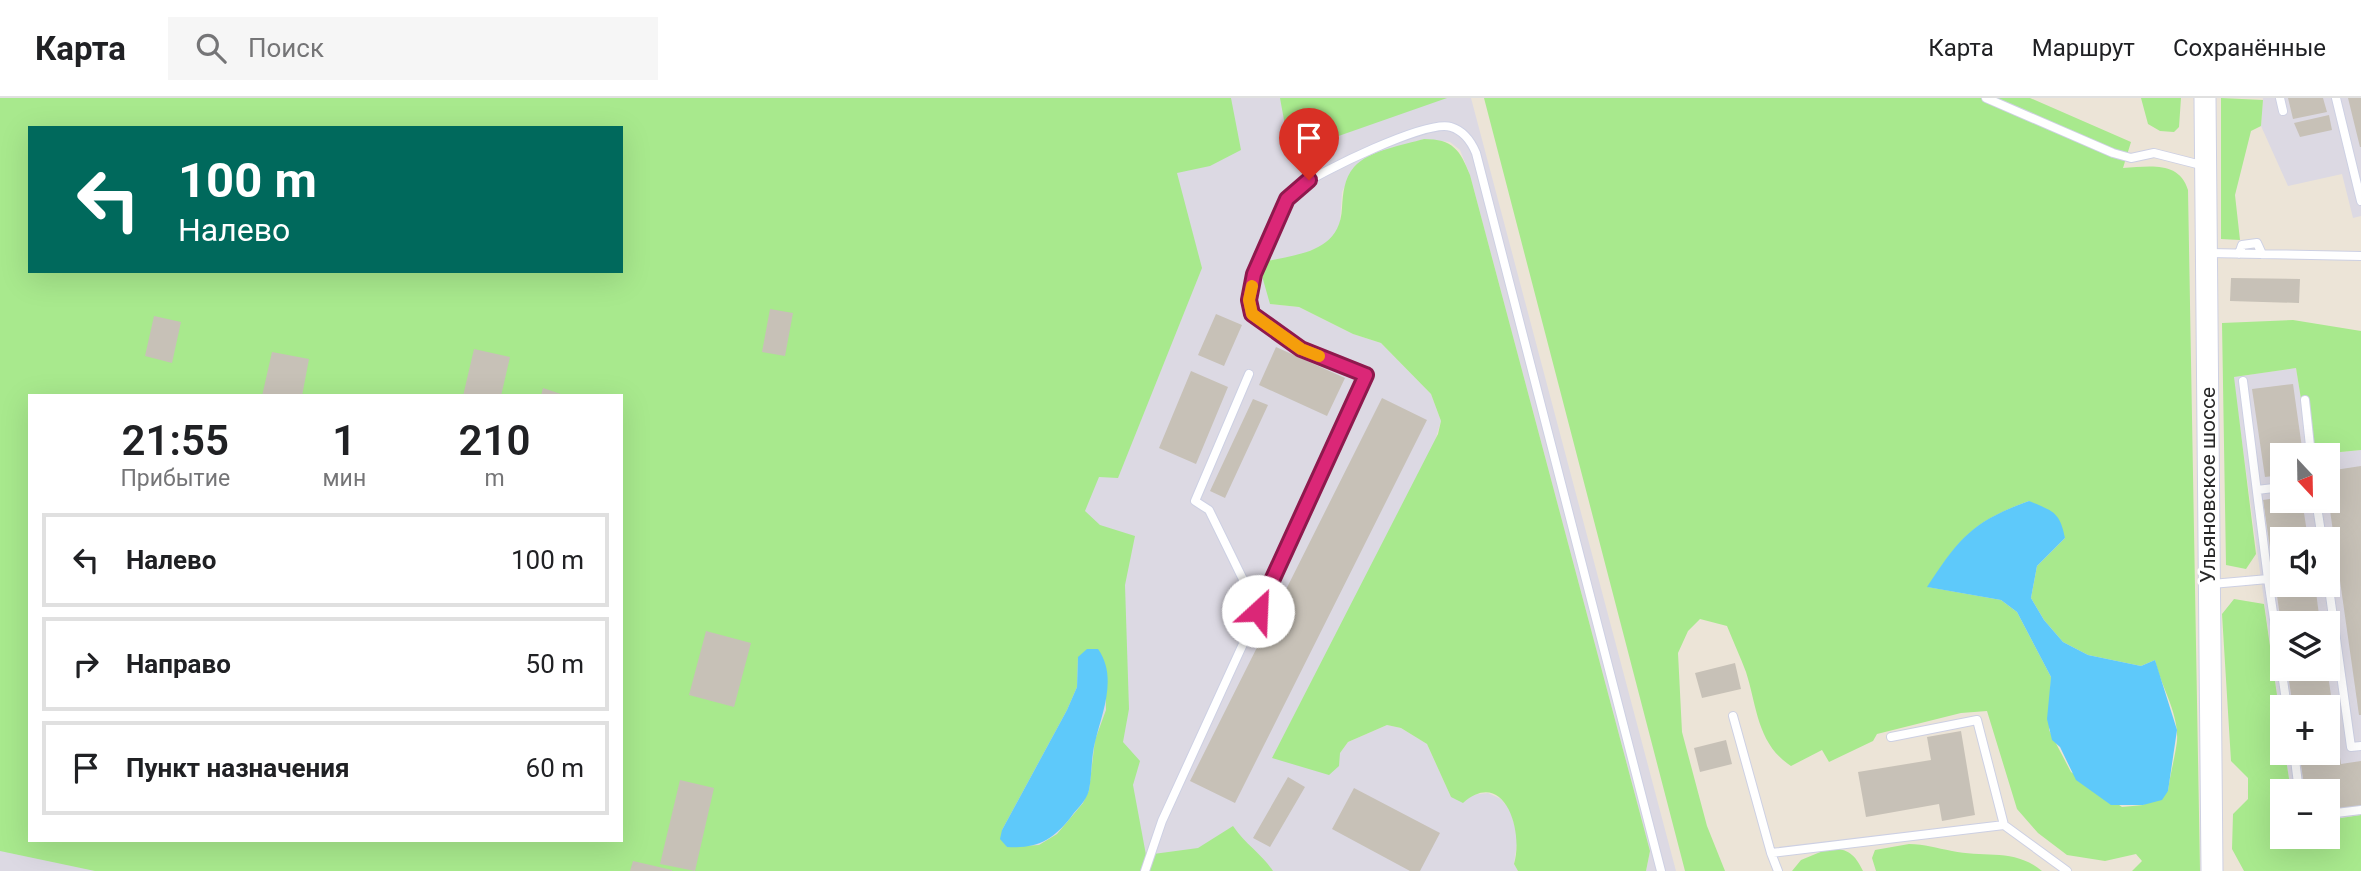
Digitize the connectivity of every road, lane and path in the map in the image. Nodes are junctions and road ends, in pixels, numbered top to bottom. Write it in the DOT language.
graph roads {
  1 [pos="1986,98"];
  2 [pos="2204,98"];
  3 [pos="2280,98"];
  4 [pos="2336,98"];
  5 [pos="2283,111"];
  6 [pos="2205,166"];
  7 [pos="2361,201"];
  8 [pos="2206,253"];
  9 [pos="2361,256"];
  10 [pos="1249,374"];
  11 [pos="2243,381"];
  12 [pos="2305,400"];
  13 [pos="2310,443"];
  14 [pos="2270,488"];
  15 [pos="2257,490"];
  16 [pos="2268,579"];
  17 [pos="2209,584"];
  18 [pos="2330,597"];
  19 [pos="1258,611"];
  20 [pos="2285,695"];
  21 [pos="1733,716"];
  22 [pos="1891,737"];
  23 [pos="2361,746"];
  24 [pos="2361,810"];
  25 [pos="2340,813"];
  26 [pos="2004,825"];
  27 [pos="1772,852"];
  28 [pos="1145,871"];
  29 [pos="1661,871"];
  30 [pos="1778,871"];
  31 [pos="2067,871"];
  32 [pos="2212,871"];
  1 -- 6 [label="lane"];
  2 -- 6 [label="main road, Ульяновское шоссе"];
  3 -- 5 [label="lane"];
  4 -- 7 [label="lane"];
  6 -- 8 [label="main road, Ульяновское шоссе"];
  8 -- 9 [label="lane"];
  8 -- 17 [label="main road, Ульяновское шоссе"];
  10 -- 19 [label="lane"];
  11 -- 15 [label="lane"];
  12 -- 13 [label="lane"];
  14 -- 15 [label="lane"];
  15 -- 16 [label="lane"];
  16 -- 17 [label="lane"];
  16 -- 20 [label="lane"];
  17 -- 32 [label="main road, Ульяновское шоссе"];
  18 -- 23 [label="lane"];
  19 -- 28 [label="lane"];
  19 -- 29 [label="lane"];
  21 -- 27 [label="lane"];
  22 -- 26 [label="lane"];
  24 -- 25 [label="lane"];
  26 -- 27 [label="lane"];
  26 -- 31 [label="lane"];
  27 -- 30 [label="lane"];
}
